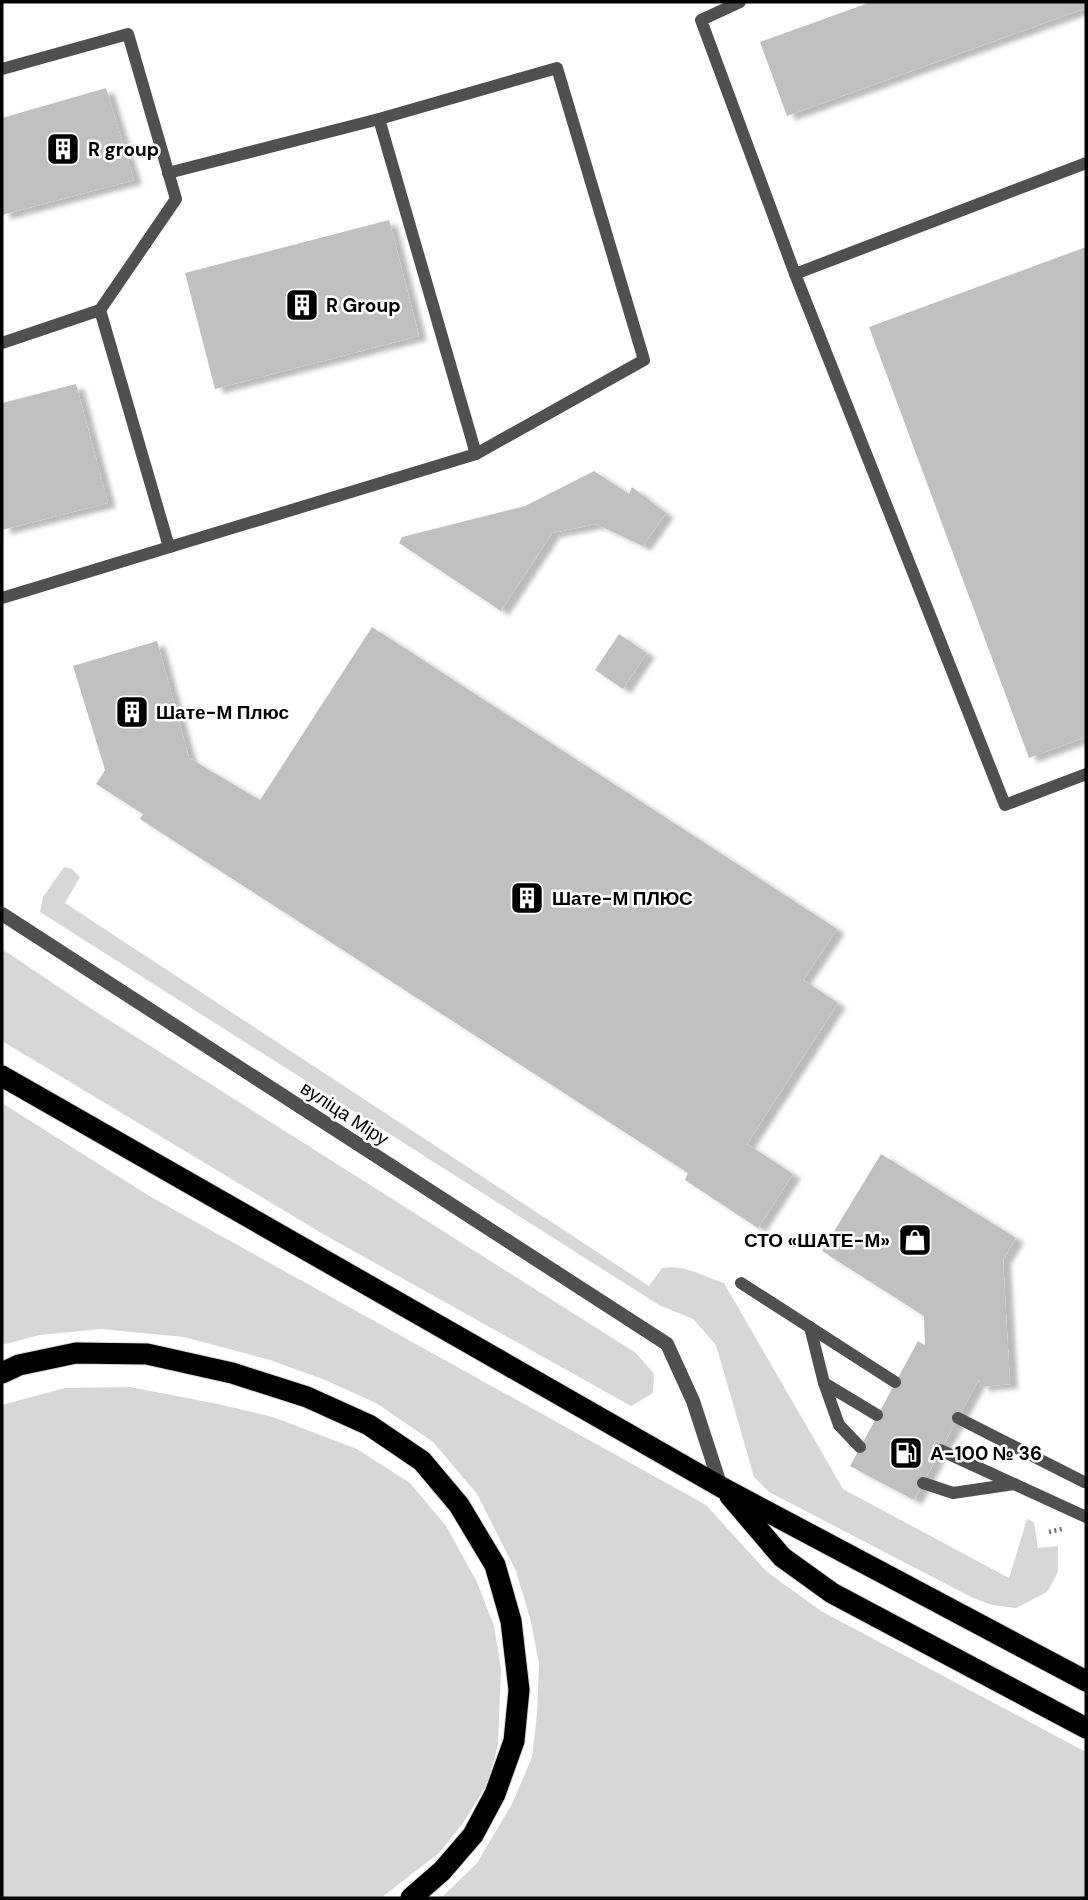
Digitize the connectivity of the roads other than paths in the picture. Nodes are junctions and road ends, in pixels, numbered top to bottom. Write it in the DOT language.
graph roads {
  1 [pos="740,2"];
  2 [pos="2,69"];
  3 [pos="379,119"];
  4 [pos="1086,163"];
  5 [pos="168,173"];
  6 [pos="795,274"];
  7 [pos="100,310"];
  8 [pos="2,343"];
  9 [pos="476,454"];
  10 [pos="169,547"];
  11 [pos="2,598"];
  12 [pos="1086,774"];
  13 [pos="2,914"];
  14 [pos="2,1076"];
  15 [pos="741,1283"];
  16 [pos="810,1327"];
  17 [pos="2,1373"];
  18 [pos="895,1382"];
  19 [pos="824,1383"];
  20 [pos="877,1415"];
  21 [pos="958,1418"];
  22 [pos="860,1447"];
  23 [pos="940,1450"];
  24 [pos="1084,1482"];
  25 [pos="923,1483"];
  26 [pos="1014,1484"];
  27 [pos="721,1487"];
  28 [pos="1086,1517"];
  29 [pos="1086,1681"];
  30 [pos="1086,1728"];
  31 [pos="411,1898"];
  1 -- 6 [label="lane"];
  2 -- 5 [label="lane"];
  3 -- 5 [label="lane"];
  3 -- 9 [label="lane"];
  3 -- 9 [label="lane"];
  4 -- 6 [label="lane"];
  5 -- 7 [label="lane"];
  6 -- 12 [label="lane"];
  7 -- 8 [label="lane"];
  7 -- 10 [label="lane"];
  9 -- 10 [label="lane"];
  10 -- 11 [label="lane"];
  13 -- 27 [label="street, вуліца Міру"];
  14 -- 27 [label="highway"];
  15 -- 16 [label="lane"];
  16 -- 18 [label="lane"];
  16 -- 19 [label="lane"];
  17 -- 31 [label="highway"];
  19 -- 20 [label="lane"];
  19 -- 22 [label="lane"];
  21 -- 24 [label="lane"];
  23 -- 26 [label="lane"];
  25 -- 26 [label="lane"];
  26 -- 28 [label="lane"];
  27 -- 29 [label="highway"];
  27 -- 30 [label="highway"];
}
